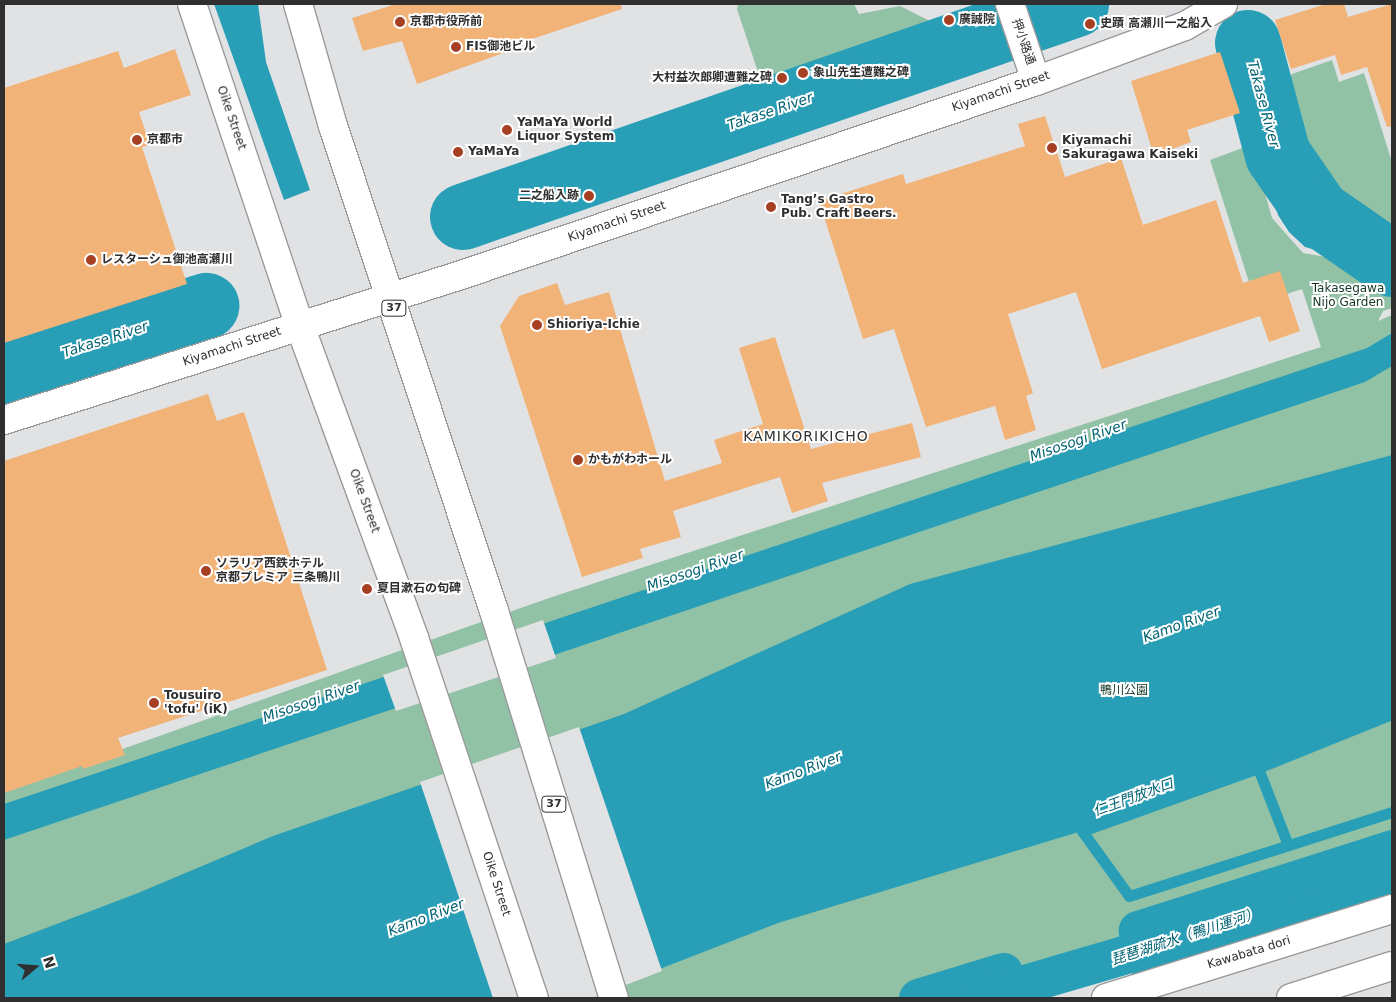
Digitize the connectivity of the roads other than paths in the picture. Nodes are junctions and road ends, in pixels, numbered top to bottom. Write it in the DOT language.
graph roads {
  1 [pos="192,4"];
  2 [pos="298,4"];
  3 [pos="1223,4"];
  4 [pos="1011,6"];
  5 [pos="1036,80"];
  6 [pos="390,297"];
  7 [pos="300,326"];
  8 [pos="4,420"];
  9 [pos="1392,909"];
  10 [pos="1392,966"];
  11 [pos="534,998"];
  12 [pos="614,998"];
  13 [pos="1106,998"];
  14 [pos="1291,998"];
  1 -- 7 [label="main road, Oike Street"];
  2 -- 6 [label="main road, 37"];
  3 -- 5 [label="main road, Kiyamachi Street"];
  4 -- 5 [label="main road, 押小路通"];
  5 -- 6 [label="main road, Kiyamachi Street"];
  6 -- 7 [label="main road, Kiyamachi Street"];
  6 -- 12 [label="main road, 37"];
  7 -- 8 [label="main road, Kiyamachi Street"];
  7 -- 11 [label="main road, Oike Street"];
  9 -- 13 [label="main road, Kawabata dori"];
  10 -- 14 [label="main road"];
}
